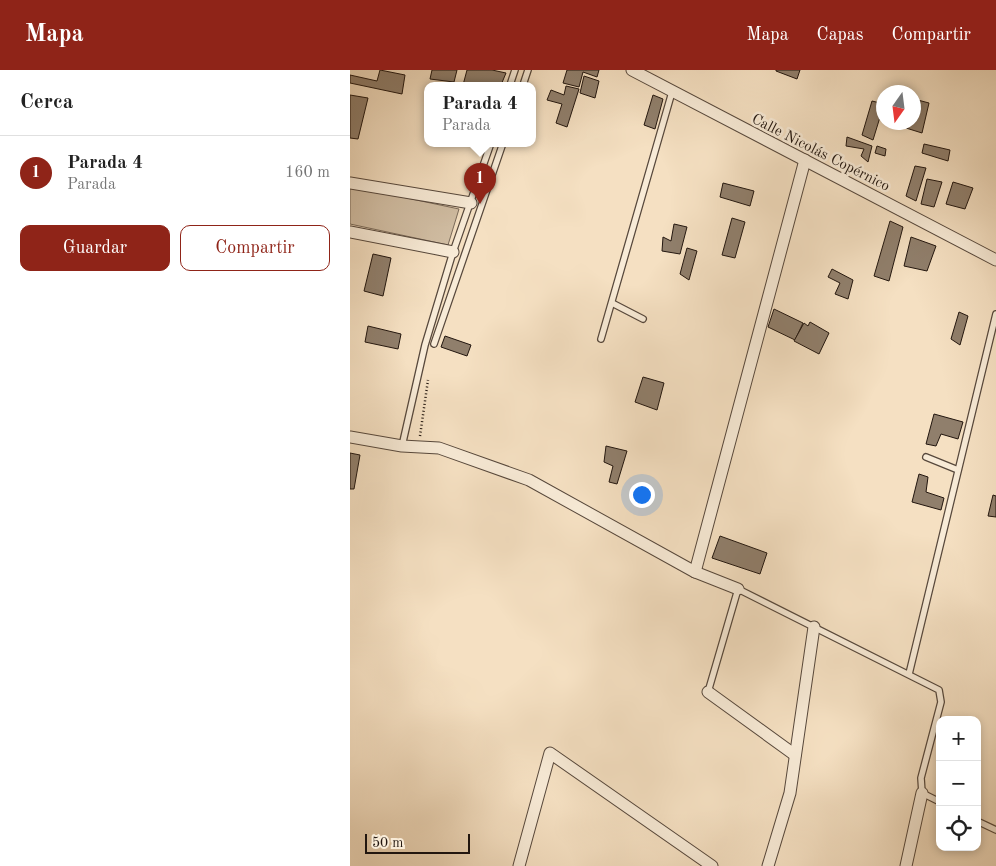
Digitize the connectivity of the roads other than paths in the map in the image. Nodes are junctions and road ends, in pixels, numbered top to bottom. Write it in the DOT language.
graph roads {
  1 [pos="515,70"];
  2 [pos="528,70"];
  3 [pos="632,70"];
  4 [pos="511,82"];
  5 [pos="524,82"];
  6 [pos="672,92"];
  7 [pos="490,147"];
  8 [pos="502,147"];
  9 [pos="805,160"];
  10 [pos="350,183"];
  11 [pos="471,203"];
  12 [pos="350,232"];
  13 [pos="453,252"];
  14 [pos="996,260"];
  15 [pos="612,303"];
  16 [pos="996,314"];
  17 [pos="643,319"];
  18 [pos="602,339"];
  19 [pos="434,344"];
  20 [pos="350,437"];
  21 [pos="402,446"];
  22 [pos="926,457"];
  23 [pos="958,470"];
  24 [pos="695,572"];
  25 [pos="738,588"];
  26 [pos="814,627"];
  27 [pos="909,674"];
  28 [pos="708,692"];
  29 [pos="795,755"];
  30 [pos="922,793"];
  31 [pos="936,800"];
  32 [pos="981,823"];
  33 [pos="996,830"];
  34 [pos="519,866"];
  35 [pos="712,866"];
  36 [pos="768,866"];
  37 [pos="906,866"];
  1 -- 4 [label="lane"];
  2 -- 5 [label="lane"];
  3 -- 6 [label="street, Calle Nicolás Copérnico"];
  6 -- 9 [label="street, Calle Nicolás Copérnico"];
  6 -- 15 [label="lane"];
  7 -- 11 [label="lane"];
  8 -- 19 [label="lane"];
  9 -- 14 [label="street, Calle Nicolás Copérnico"];
  9 -- 24 [label="street"];
  10 -- 11 [label="street"];
  11 -- 13 [label="lane"];
  12 -- 13 [label="street"];
  13 -- 21 [label="lane"];
  15 -- 17 [label="lane"];
  15 -- 18 [label="lane"];
  16 -- 23 [label="lane"];
  20 -- 21 [label="street"];
  21 -- 24 [label="street"];
  22 -- 23 [label="lane"];
  23 -- 27 [label="lane"];
  24 -- 25 [label="street"];
  25 -- 26 [label="lane"];
  25 -- 28 [label="lane"];
  26 -- 27 [label="lane"];
  26 -- 29 [label="street"];
  27 -- 30 [label="lane"];
  28 -- 29 [label="street"];
  29 -- 36 [label="street"];
  30 -- 31 [label="lane"];
  30 -- 37 [label="street"];
  32 -- 33 [label="lane"];
  34 -- 35 [label="street"];
}
